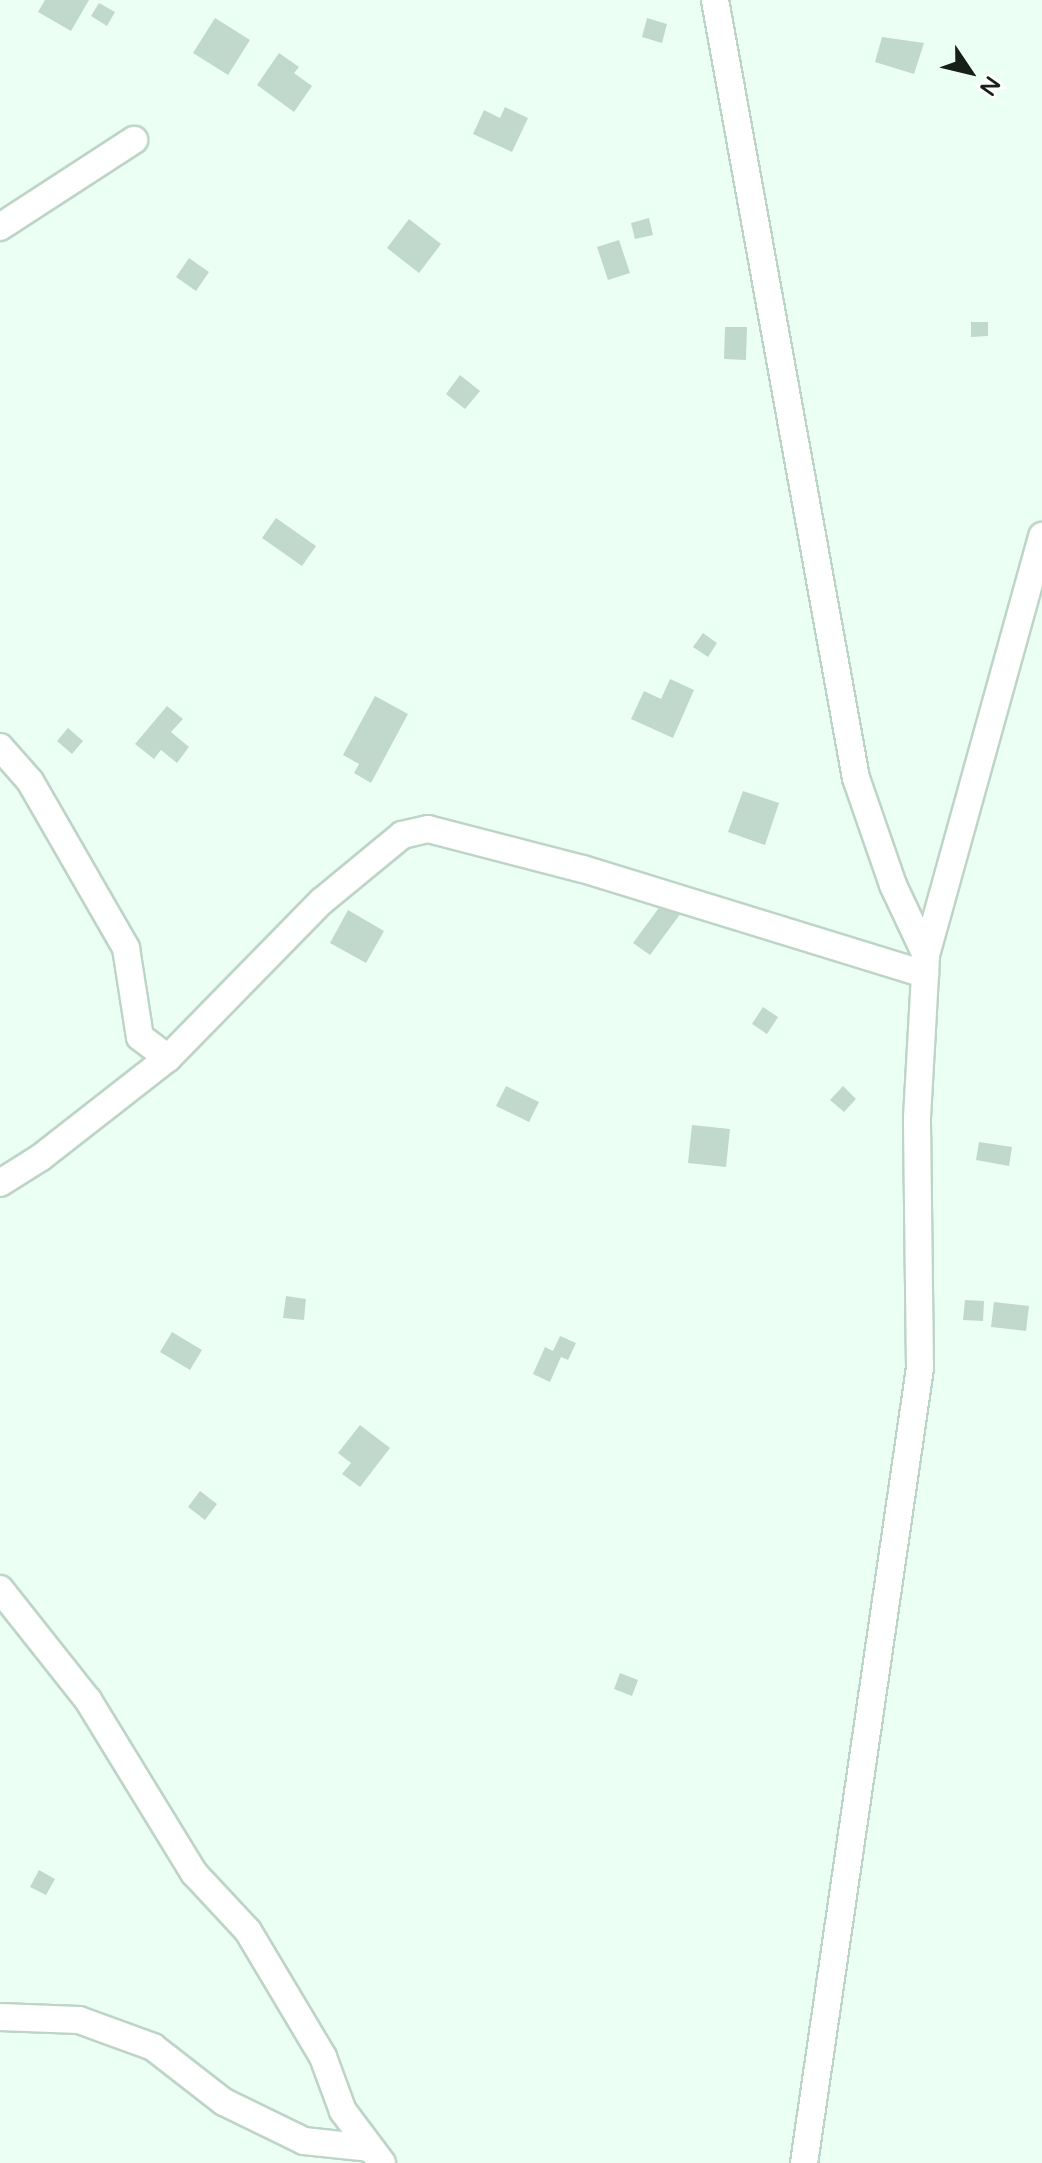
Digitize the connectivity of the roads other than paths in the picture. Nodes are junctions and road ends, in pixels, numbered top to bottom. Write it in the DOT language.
graph roads {
  1 [pos="715,0"];
  2 [pos="134,140"];
  3 [pos="0,227"];
  4 [pos="1042,536"];
  5 [pos="0,747"];
  6 [pos="926,964"];
  7 [pos="168,1058"];
  8 [pos="0,1183"];
  9 [pos="0,1589"];
  10 [pos="0,2017"];
  11 [pos="376,2155"];
  12 [pos="804,2163"];
  1 -- 6 [label="street"];
  2 -- 3 [label="street"];
  4 -- 6 [label="street"];
  5 -- 7 [label="street"];
  6 -- 7 [label="street"];
  6 -- 12 [label="street"];
  7 -- 8 [label="street"];
  9 -- 11 [label="street"];
  10 -- 11 [label="street"];
}
